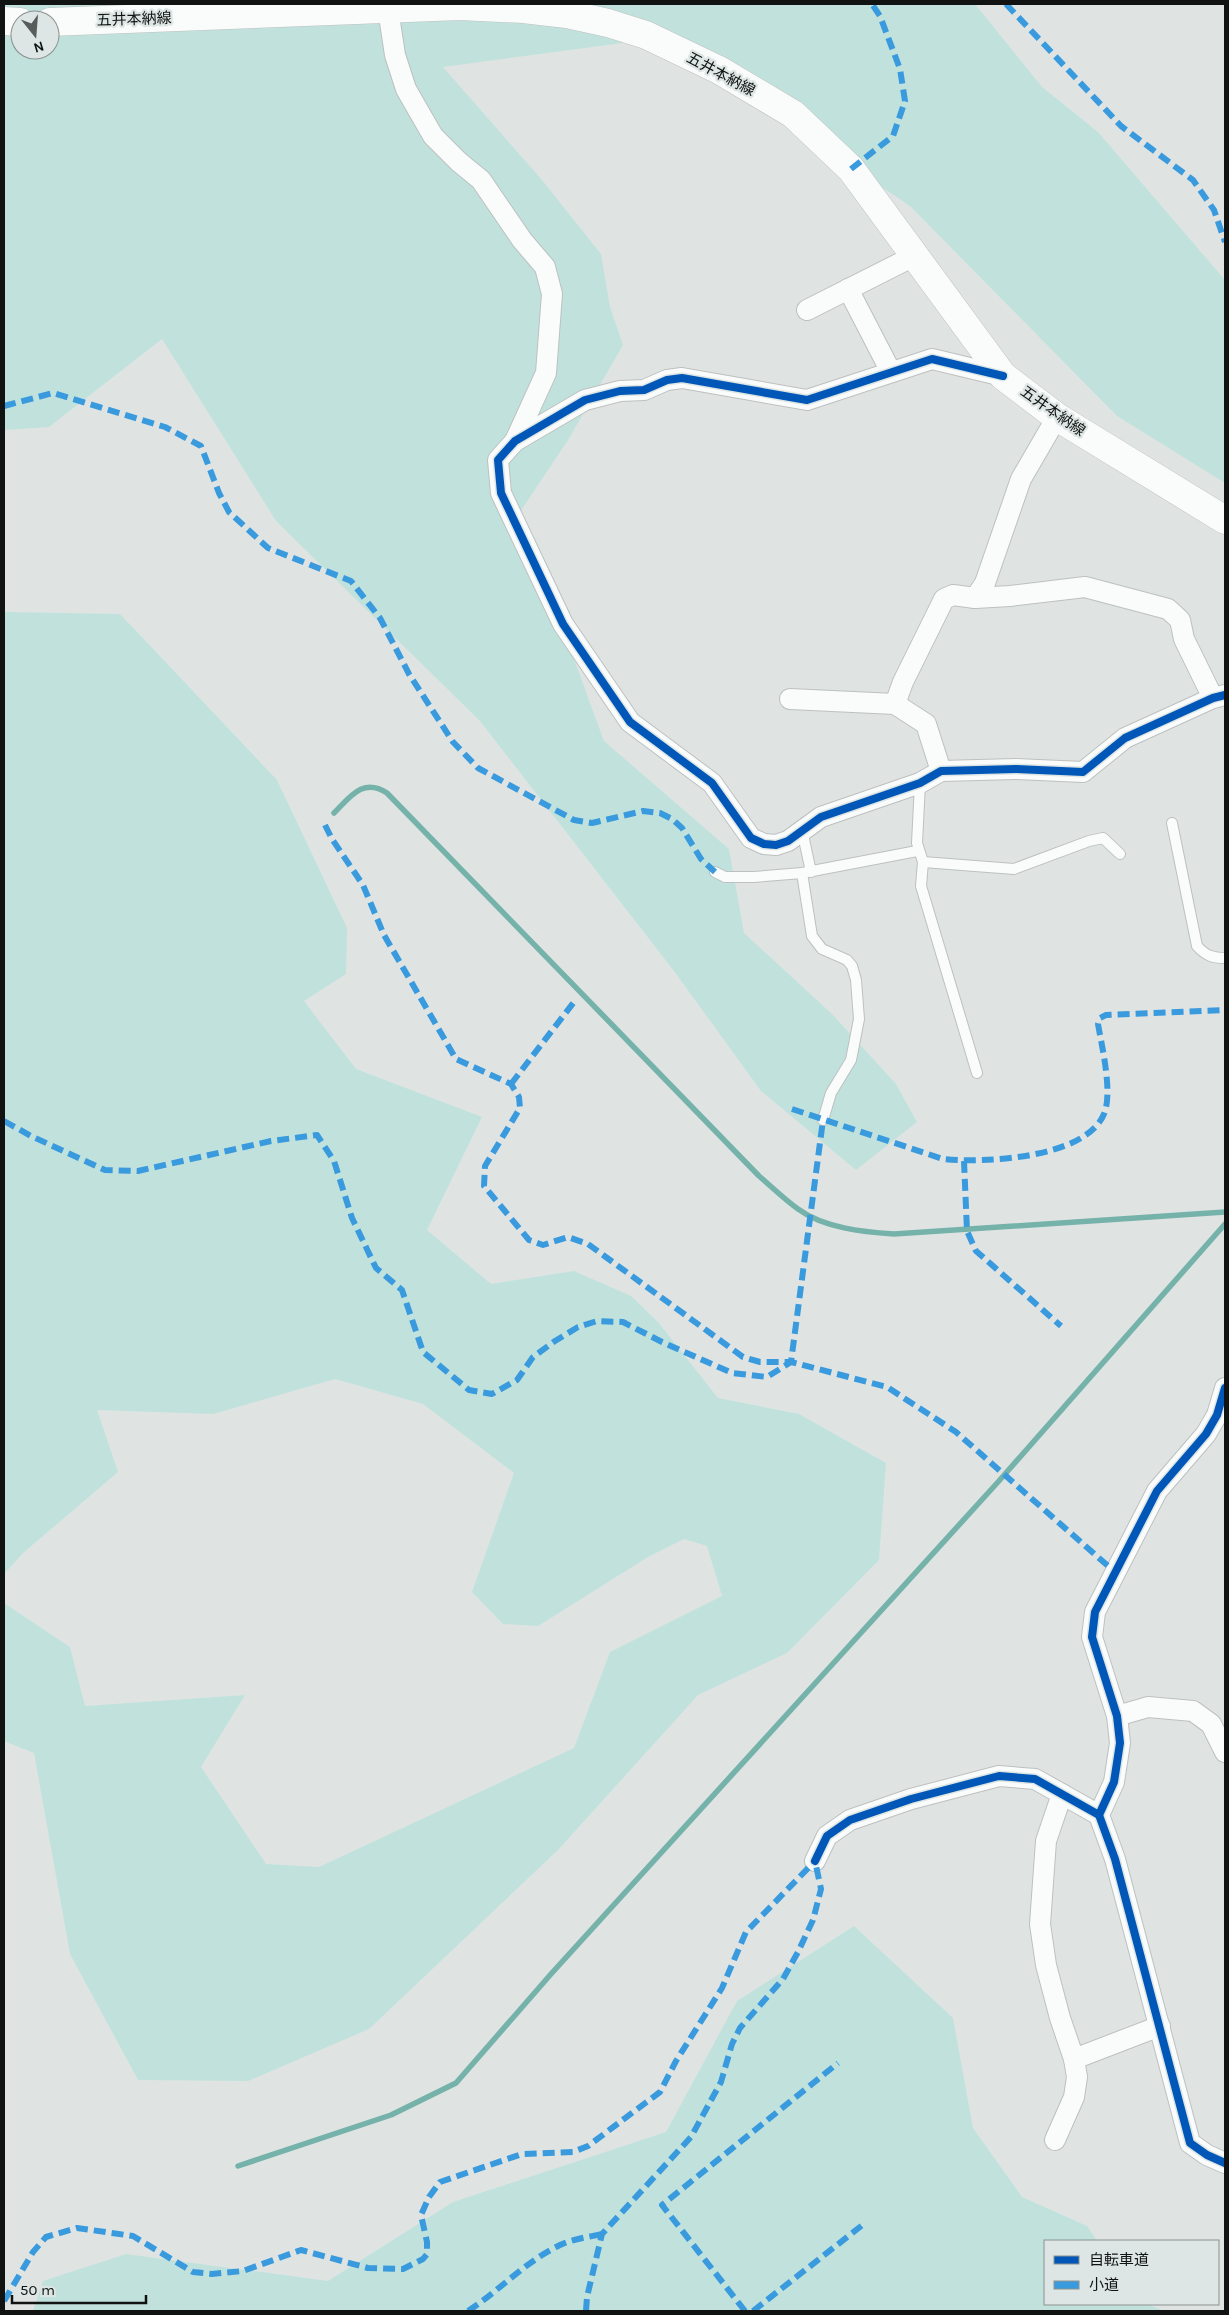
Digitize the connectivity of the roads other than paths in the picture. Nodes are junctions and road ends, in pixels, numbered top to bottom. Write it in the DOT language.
graph roads {
  1 [pos="388,9"];
  2 [pos="60,22"];
  3 [pos="916,255"];
  4 [pos="848,289"];
  5 [pos="807,310"];
  6 [pos="891,372"];
  7 [pos="1003,376"];
  8 [pos="1057,417"];
  9 [pos="515,441"];
  10 [pos="1225,520"];
  11 [pos="975,598"];
  12 [pos="1219,697"];
  13 [pos="790,699"];
  14 [pos="895,704"];
  15 [pos="941,771"];
  16 [pos="920,782"];
  17 [pos="1172,823"];
  18 [pos="802,830"];
  19 [pos="918,851"];
  20 [pos="1120,854"];
  21 [pos="923,862"];
  22 [pos="715,872"];
  23 [pos="806,873"];
  24 [pos="1225,958"];
  25 [pos="976,1073"];
  26 [pos="823,1120"];
  27 [pos="1225,1388"];
  28 [pos="1117,1716"];
  29 [pos="1225,1752"];
  30 [pos="1062,1794"];
  31 [pos="1099,1815"];
  32 [pos="816,1861"];
  33 [pos="1160,2026"];
  34 [pos="1074,2059"];
  35 [pos="1055,2140"];
  36 [pos="1225,2163"];
  1 -- 2 [label="main road, 五井本納線"];
  1 -- 3 [label="main road, 五井本納線"];
  1 -- 9 [label="street"];
  3 -- 4 [label="street"];
  3 -- 7 [label="main road, 五井本納線"];
  4 -- 5 [label="street"];
  4 -- 6 [label="street"];
  6 -- 7 [label="street"];
  6 -- 9 [label="street"];
  7 -- 8 [label="main road, 五井本納線"];
  8 -- 10 [label="main road, 五井本納線"];
  8 -- 11 [label="street"];
  9 -- 18 [label="street"];
  11 -- 12 [label="street"];
  11 -- 14 [label="street"];
  12 -- 15 [label="street"];
  13 -- 14 [label="street"];
  14 -- 15 [label="street"];
  15 -- 16 [label="street"];
  16 -- 18 [label="street"];
  16 -- 19 [label="lane"];
  17 -- 24 [label="lane"];
  18 -- 23 [label="lane"];
  19 -- 21 [label="lane"];
  19 -- 23 [label="lane"];
  20 -- 21 [label="lane"];
  21 -- 25 [label="lane"];
  22 -- 23 [label="lane"];
  23 -- 26 [label="lane"];
  27 -- 28 [label="street"];
  28 -- 29 [label="street"];
  28 -- 31 [label="street"];
  30 -- 31 [label="street"];
  30 -- 32 [label="street"];
  30 -- 34 [label="street"];
  31 -- 33 [label="street"];
  33 -- 34 [label="street"];
  33 -- 36 [label="street"];
  34 -- 35 [label="street"];
}
